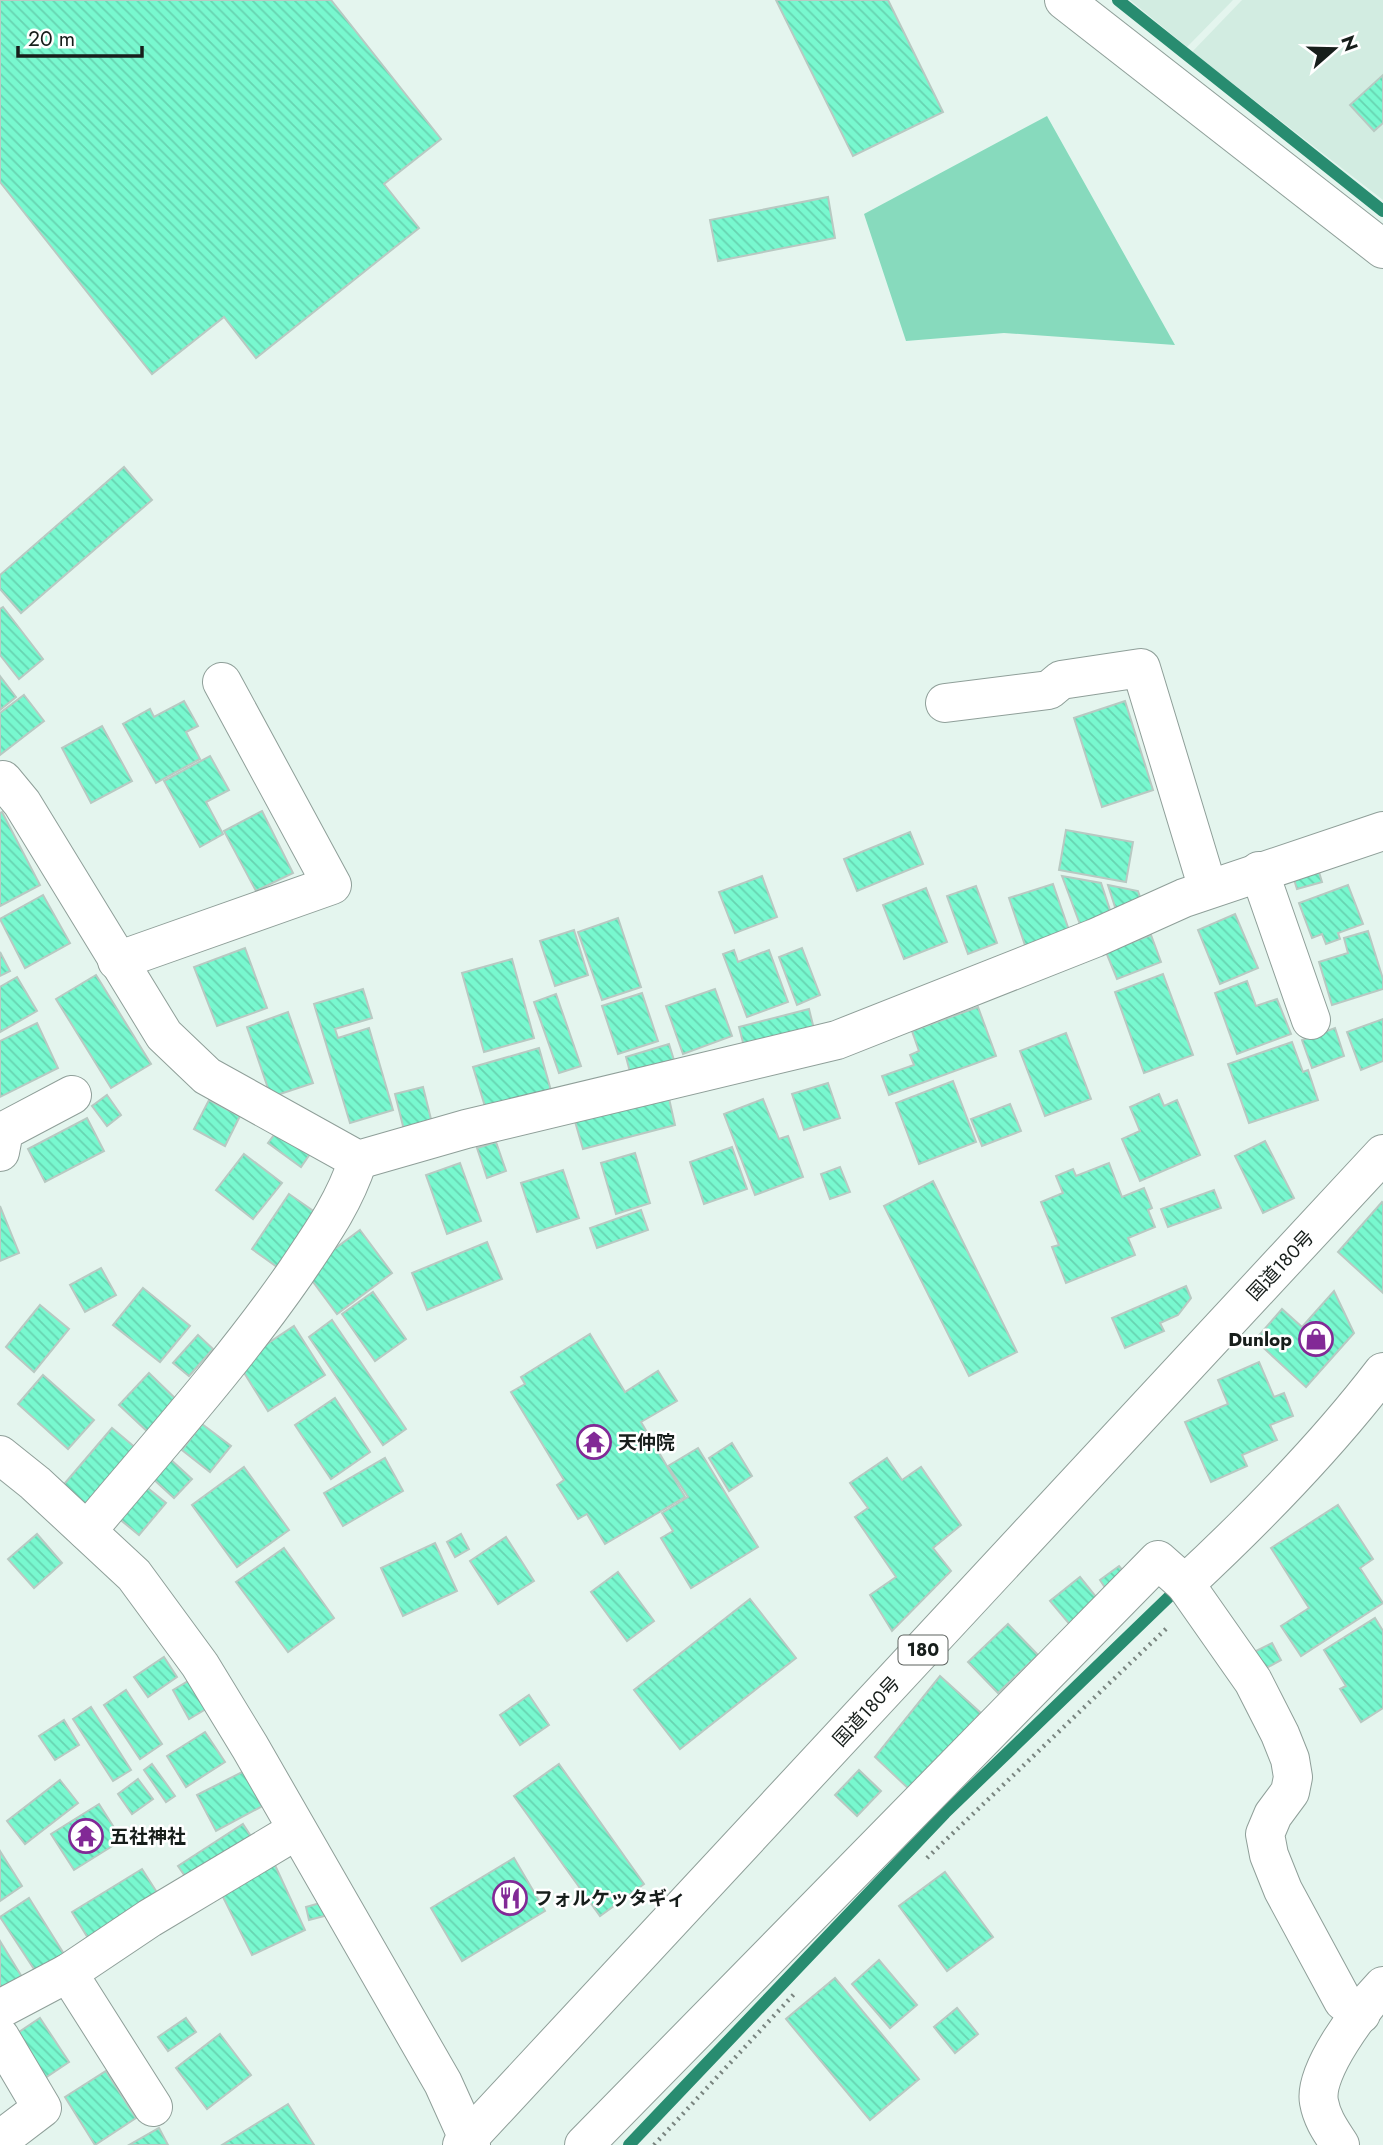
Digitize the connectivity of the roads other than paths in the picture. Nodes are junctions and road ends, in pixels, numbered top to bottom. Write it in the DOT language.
graph roads {
  1 [pos="1064,0"];
  2 [pos="1383,249"];
  3 [pos="222,682"];
  4 [pos="945,703"];
  5 [pos="0,782"];
  6 [pos="1383,831"];
  7 [pos="1259,871"];
  8 [pos="1208,889"];
  9 [pos="117,961"];
  10 [pos="1311,1020"];
  11 [pos="72,1095"];
  12 [pos="0,1152"];
  13 [pos="1383,1154"];
  14 [pos="358,1160"];
  15 [pos="1383,1372"];
  16 [pos="0,1455"];
  17 [pos="87,1531"];
  18 [pos="1191,1592"];
  19 [pos="297,1830"];
  20 [pos="68,1973"];
  21 [pos="1372,2000"];
  22 [pos="0,2009"];
  23 [pos="0,2037"];
  24 [pos="153,2107"];
  25 [pos="0,2140"];
  26 [pos="467,2143"];
  27 [pos="584,2145"];
  28 [pos="1340,2145"];
  1 -- 2 [label="main road"];
  3 -- 9 [label="main road"];
  4 -- 8 [label="main road"];
  5 -- 9 [label="main road"];
  6 -- 7 [label="main road"];
  7 -- 8 [label="main road"];
  7 -- 10 [label="main road"];
  8 -- 14 [label="main road"];
  9 -- 14 [label="main road"];
  11 -- 12 [label="main road"];
  13 -- 26 [label="main road, 国道180号 / 180"];
  14 -- 17 [label="main road"];
  15 -- 18 [label="main road"];
  16 -- 17 [label="main road"];
  17 -- 19 [label="main road"];
  18 -- 21 [label="main road"];
  18 -- 27 [label="main road"];
  19 -- 20 [label="main road"];
  19 -- 26 [label="main road"];
  20 -- 22 [label="main road"];
  20 -- 24 [label="main road"];
  21 -- 28 [label="main road"];
  23 -- 25 [label="main road"];
}
